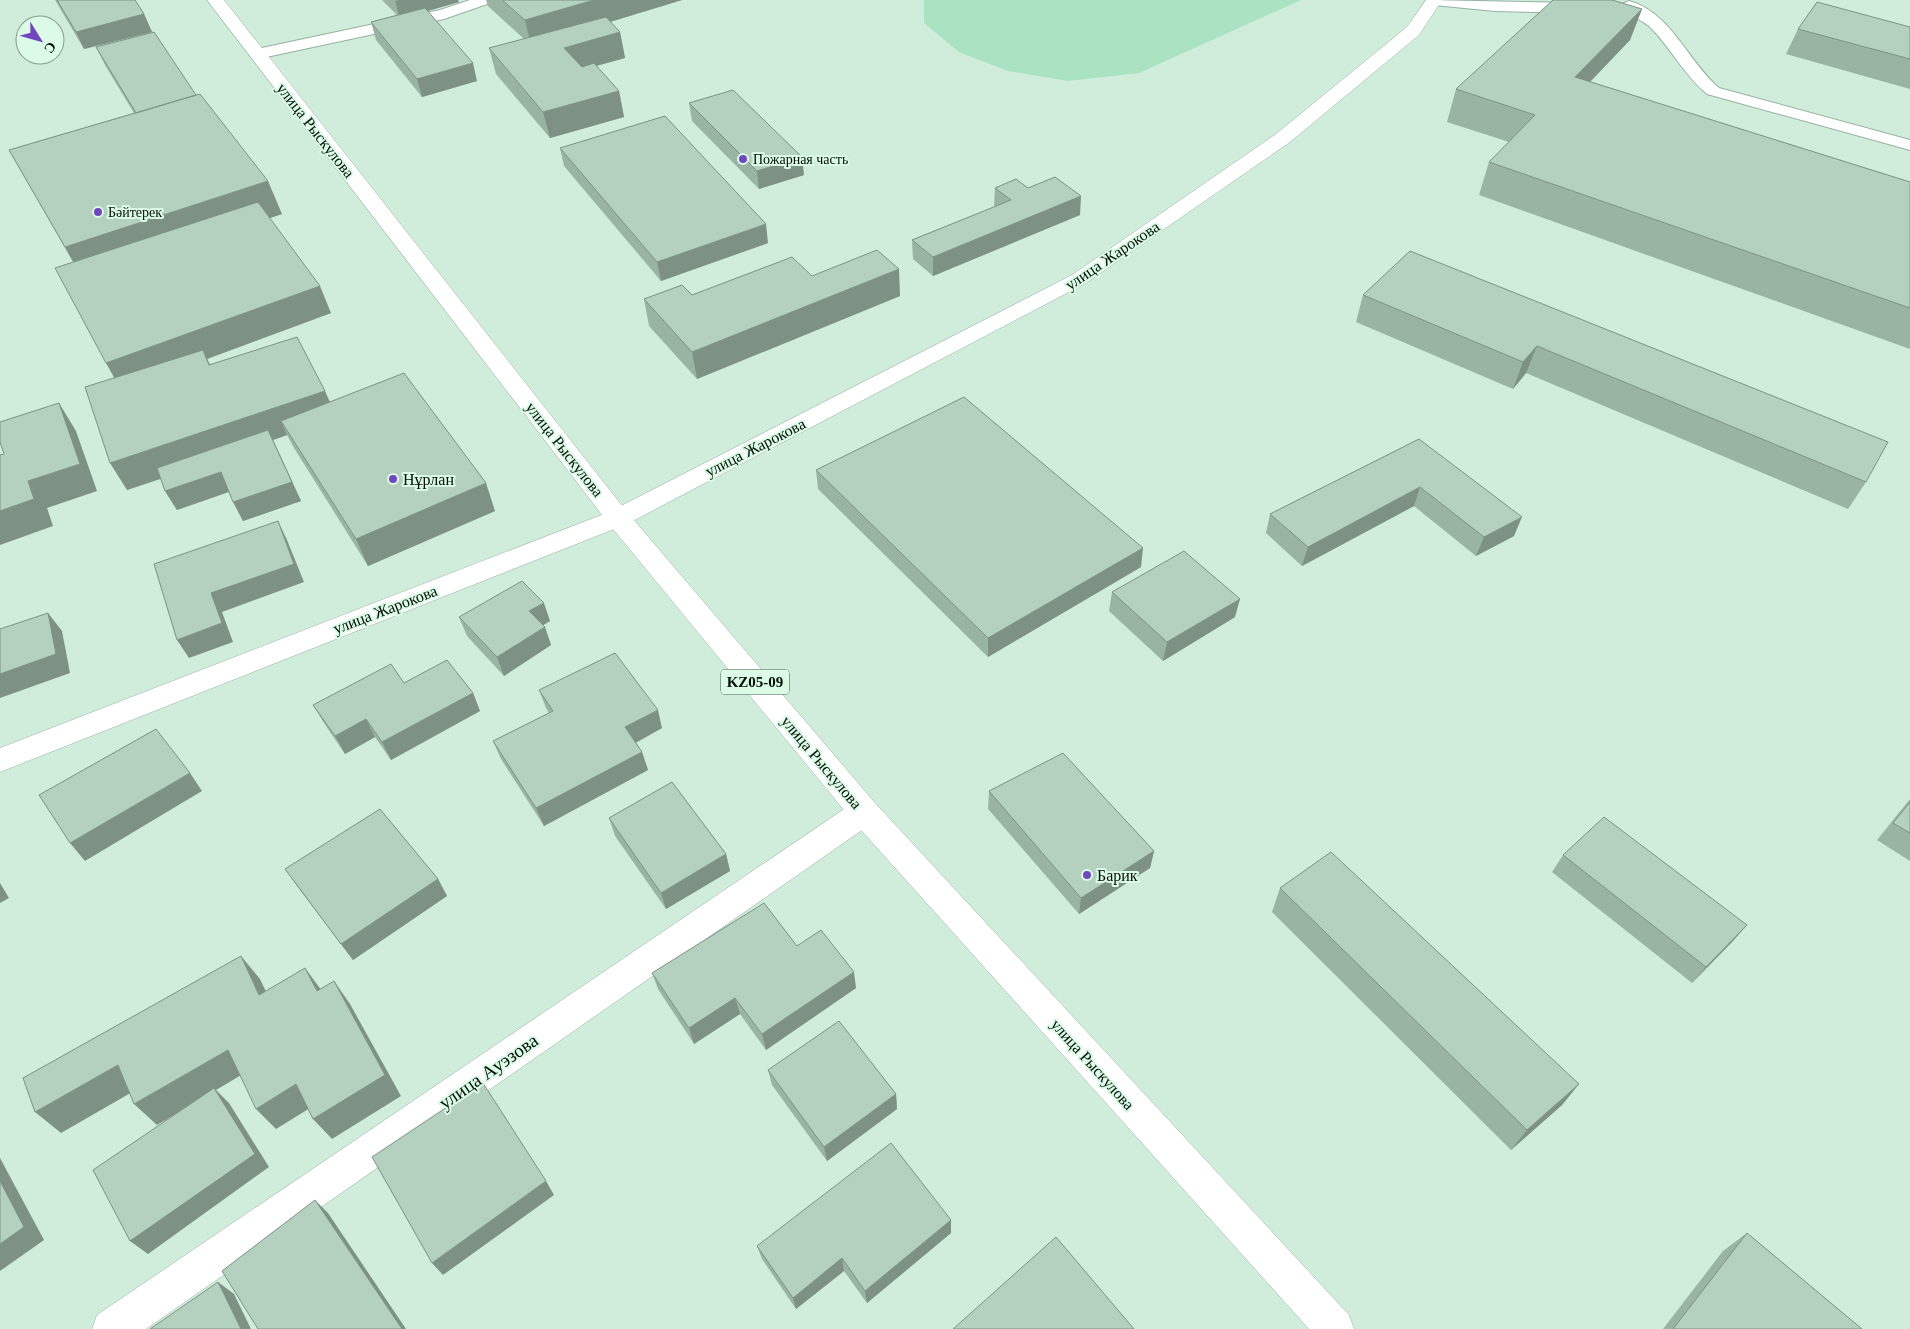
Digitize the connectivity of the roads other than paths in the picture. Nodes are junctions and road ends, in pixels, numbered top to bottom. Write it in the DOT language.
graph roads {
  1 [pos="215,0"];
  2 [pos="485,0"];
  3 [pos="1434,0"];
  4 [pos="1651,0"];
  5 [pos="1612,6"];
  6 [pos="1629,6"];
  7 [pos="1594,7"];
  8 [pos="257,54"];
  9 [pos="1910,145"];
  10 [pos="618,518"];
  11 [pos="0,760"];
  12 [pos="864,812"];
  13 [pos="110,1329"];
  14 [pos="1335,1329"];
  1 -- 8 [label="street, улица Рыскулова / KZ05-09"];
  2 -- 8 [label="lane"];
  3 -- 7 [label="lane"];
  3 -- 10 [label="street, улица Жарокова"];
  4 -- 6 [label="lane"];
  5 -- 6 [label="lane"];
  6 -- 9 [label="lane"];
  8 -- 10 [label="street, улица Рыскулова / KZ05-09"];
  10 -- 11 [label="street, улица Жарокова"];
  10 -- 12 [label="street, улица Рыскулова / KZ05-09"];
  12 -- 13 [label="street, улица Ауэзова"];
  12 -- 14 [label="street, улица Рыскулова / KZ05-09"];
}
